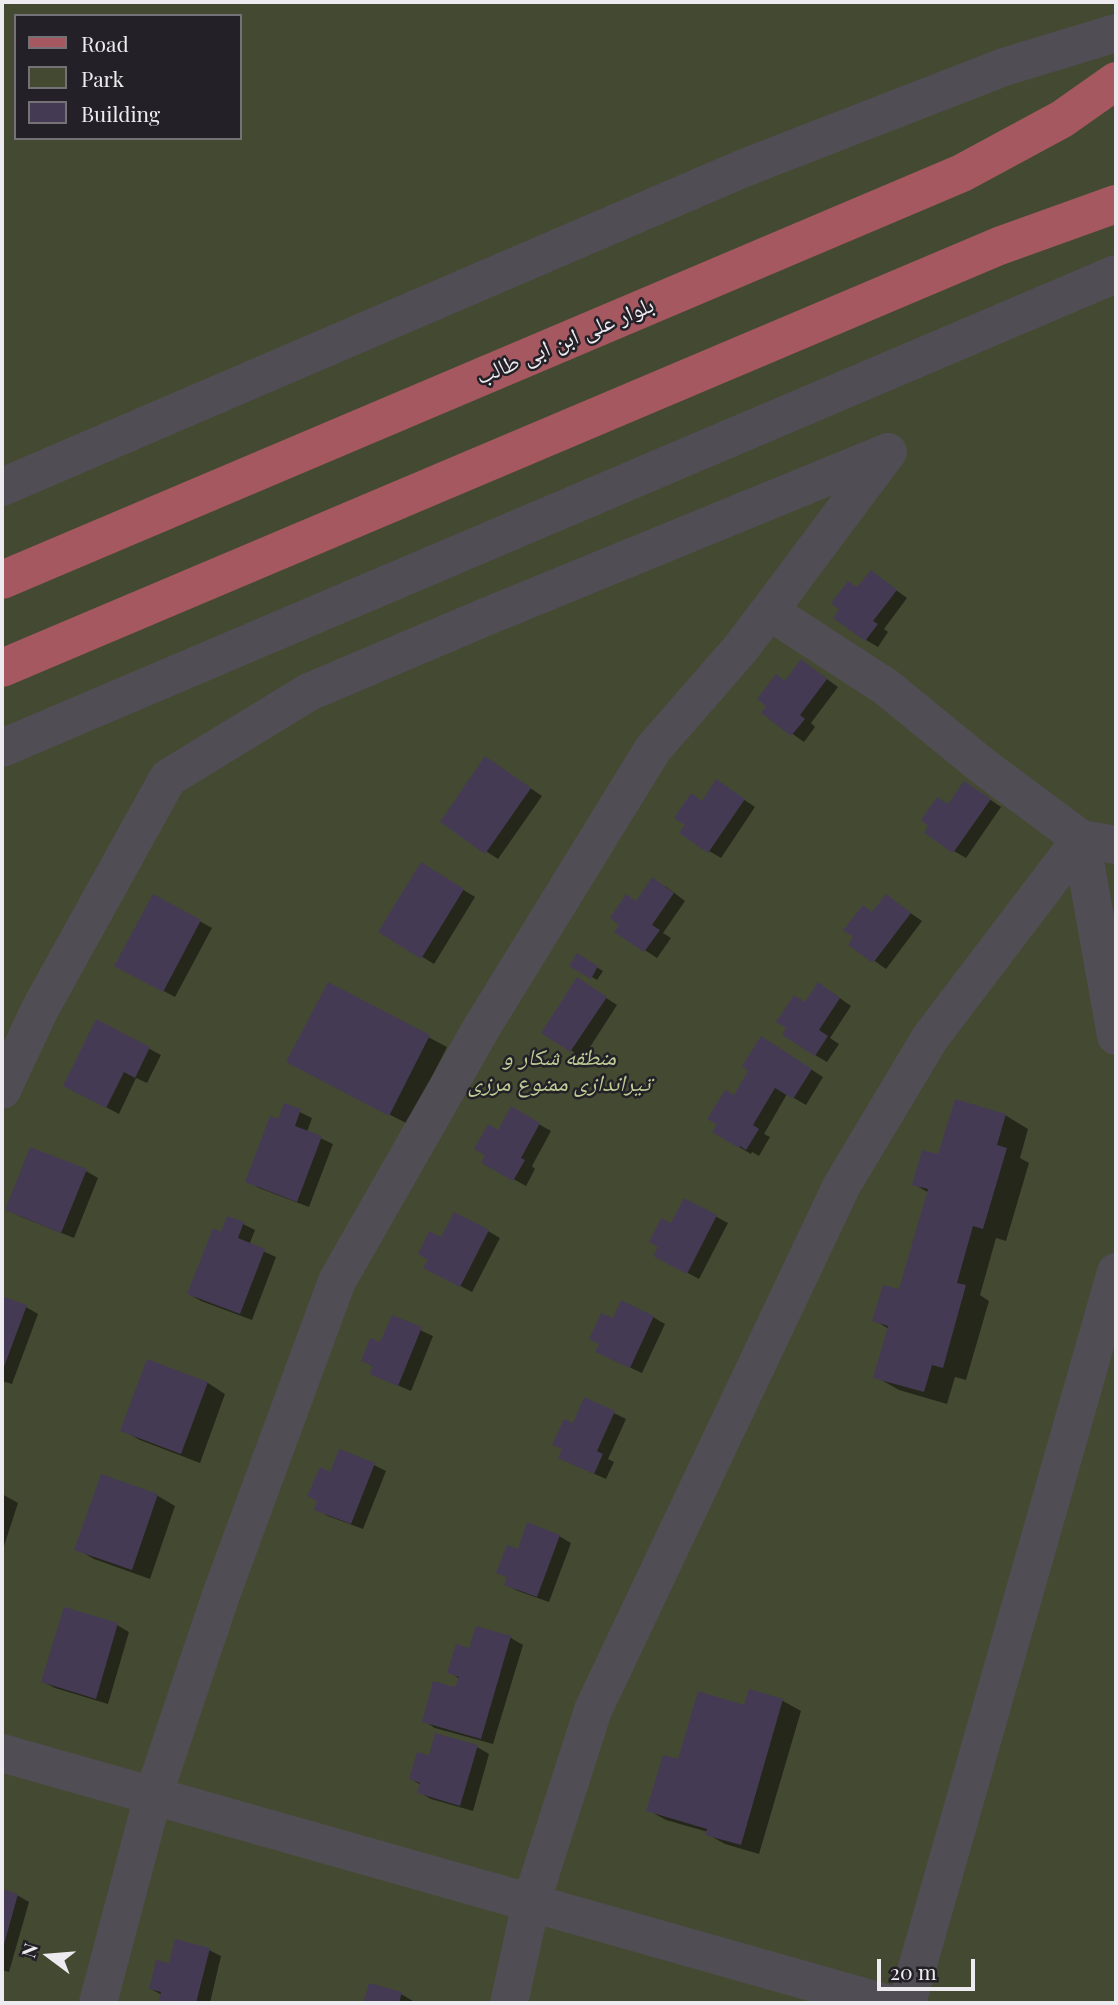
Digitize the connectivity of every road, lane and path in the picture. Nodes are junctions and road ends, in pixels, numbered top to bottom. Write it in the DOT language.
graph roads {
  1 [pos="1116,33"];
  2 [pos="1116,81"];
  3 [pos="1116,204"];
  4 [pos="1116,274"];
  5 [pos="7,475"];
  6 [pos="2,580"];
  7 [pos="769,611"];
  8 [pos="2,668"];
  9 [pos="2,748"];
  10 [pos="1098,842"];
  11 [pos="1116,1036"];
  12 [pos="2,1090"];
  13 [pos="1116,1272"];
  14 [pos="2,1753"];
  15 [pos="153,1796"];
  16 [pos="531,1903"];
  17 [pos="98,2003"];
  18 [pos="509,2003"];
  19 [pos="885,2003"];
  20 [pos="906,2003"];
  1 -- 5 [label="street"];
  2 -- 6 [label="main road, بلوار علی ابن ابی طالب"];
  3 -- 8 [label="main road"];
  4 -- 9 [label="street"];
  7 -- 10 [label="street"];
  7 -- 12 [label="street"];
  7 -- 15 [label="street"];
  10 -- 11 [label="street"];
  10 -- 16 [label="street"];
  13 -- 20 [label="street"];
  14 -- 15 [label="street"];
  15 -- 16 [label="street"];
  15 -- 17 [label="street"];
  16 -- 18 [label="street"];
  16 -- 19 [label="street"];
}
